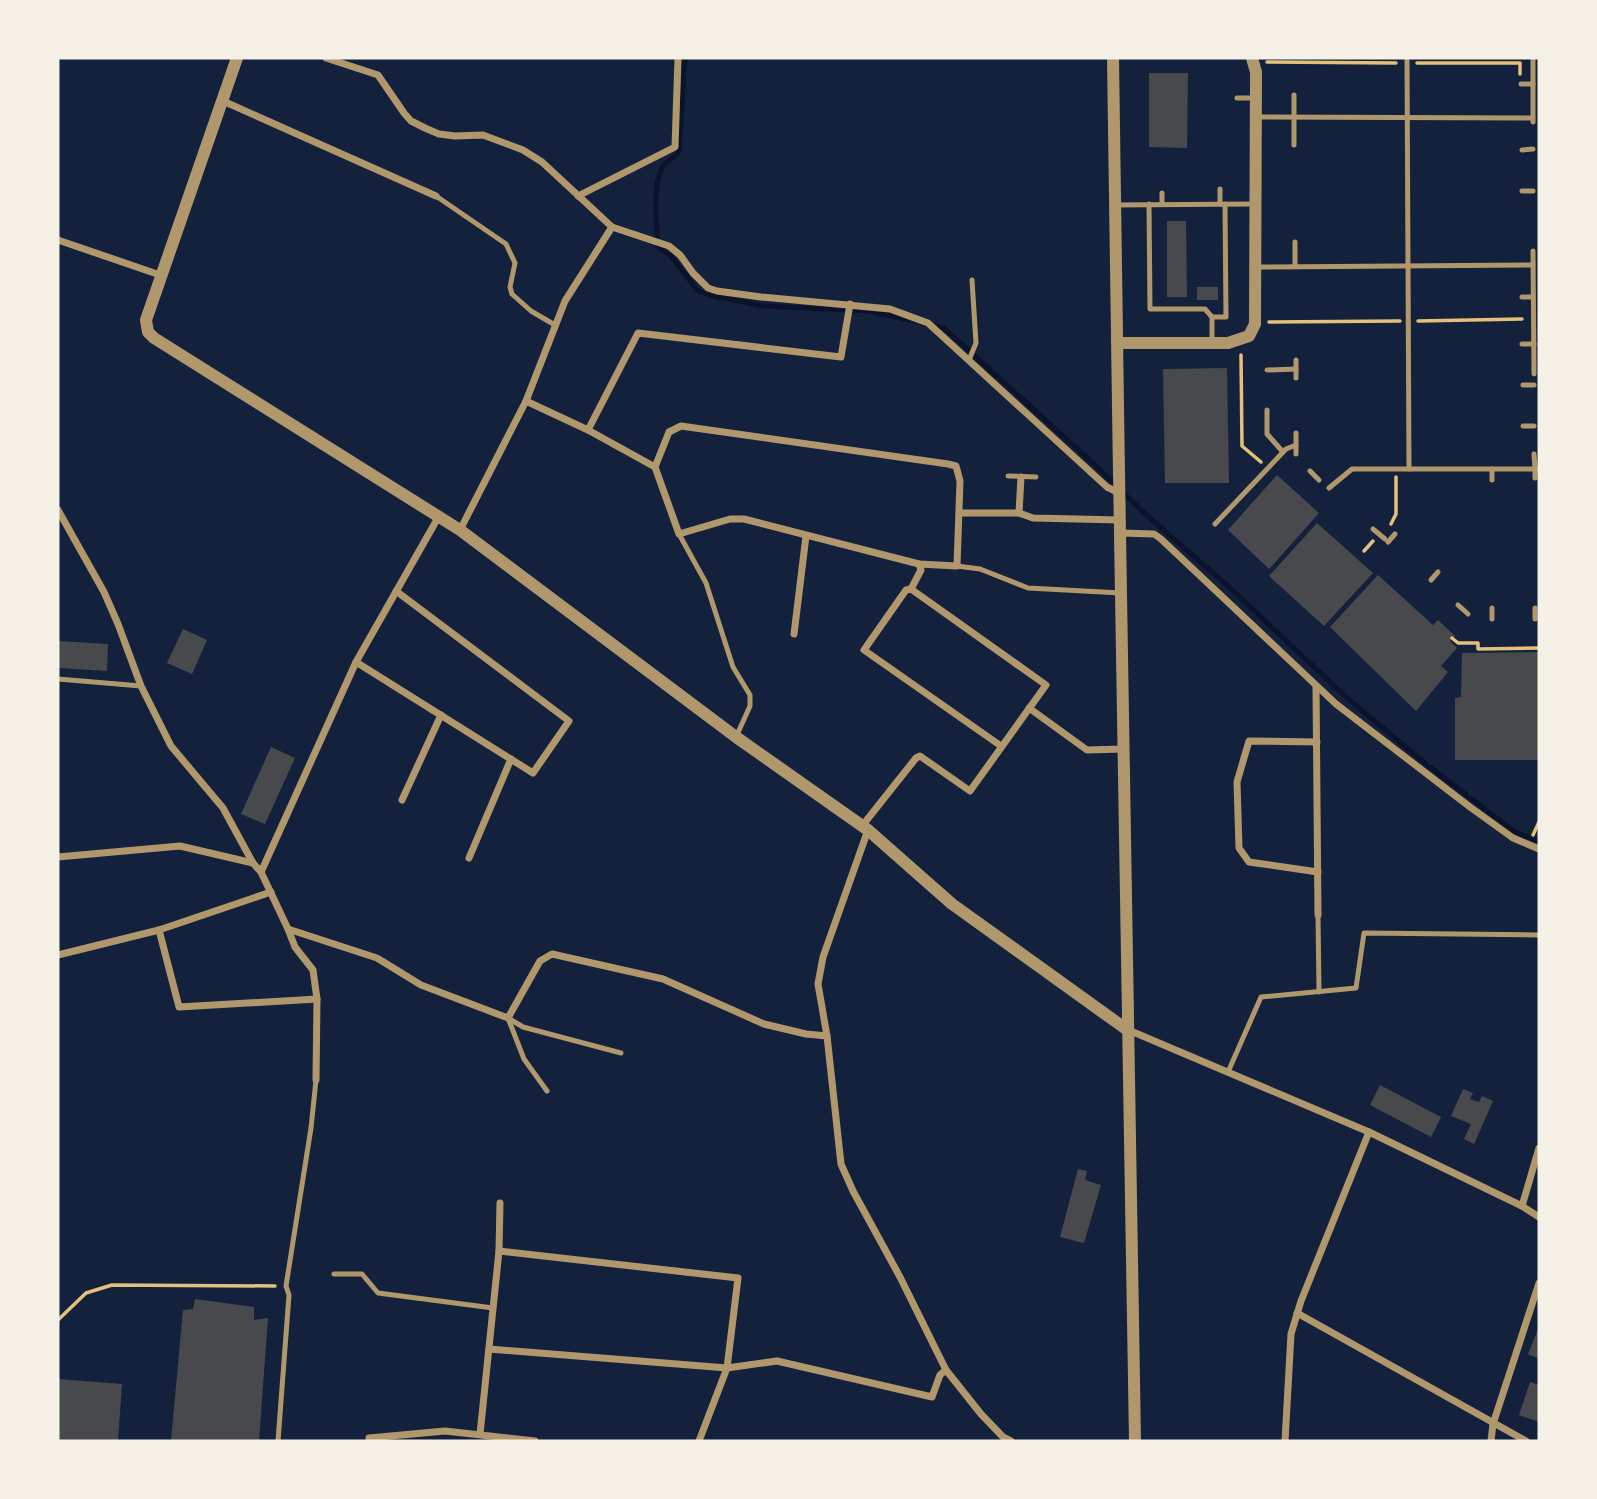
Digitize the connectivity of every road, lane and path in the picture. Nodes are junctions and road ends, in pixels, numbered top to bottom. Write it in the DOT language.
graph roads {
  1 [pos="237,58"];
  2 [pos="326,58"];
  3 [pos="678,58"];
  4 [pos="1113,58"];
  5 [pos="1252,58"];
  6 [pos="1407,58"];
  7 [pos="1533,58"];
  8 [pos="1521,84"];
  9 [pos="1534,84"];
  10 [pos="1294,96"];
  11 [pos="1237,98"];
  12 [pos="1255,98"];
  13 [pos="223,101"];
  14 [pos="1255,117"];
  15 [pos="1294,118"];
  16 [pos="1407,118"];
  17 [pos="1294,145"];
  18 [pos="1533,149"];
  19 [pos="1521,150"];
  20 [pos="1220,189"];
  21 [pos="1522,191"];
  22 [pos="1532,191"];
  23 [pos="1162,193"];
  24 [pos="436,196"];
  25 [pos="578,196"];
  26 [pos="1149,204"];
  27 [pos="1163,204"];
  28 [pos="1223,204"];
  29 [pos="1255,204"];
  30 [pos="1116,205"];
  31 [pos="612,227"];
  32 [pos="58,240"];
  33 [pos="1295,242"];
  34 [pos="1533,251"];
  35 [pos="1295,265"];
  36 [pos="1408,265"];
  37 [pos="1534,265"];
  38 [pos="1255,267"];
  39 [pos="160,275"];
  40 [pos="972,280"];
  41 [pos="1522,297"];
  42 [pos="1533,297"];
  43 [pos="850,304"];
  44 [pos="1212,317"];
  45 [pos="1396,321"];
  46 [pos="555,325"];
  47 [pos="1396,333"];
  48 [pos="1119,343"];
  49 [pos="1212,343"];
  50 [pos="1522,344"];
  51 [pos="1534,344"];
  52 [pos="1241,355"];
  53 [pos="969,360"];
  54 [pos="1296,360"];
  55 [pos="1296,369"];
  56 [pos="1267,370"];
  57 [pos="1534,374"];
  58 [pos="1296,378"];
  59 [pos="1523,385"];
  60 [pos="1534,385"];
  61 [pos="526,401"];
  62 [pos="1267,410"];
  63 [pos="1523,426"];
  64 [pos="1534,426"];
  65 [pos="588,429"];
  66 [pos="1296,433"];
  67 [pos="1296,444"];
  68 [pos="1283,452"];
  69 [pos="1296,454"];
  70 [pos="1534,454"];
  71 [pos="655,467"];
  72 [pos="1268,468"];
  73 [pos="1396,469"];
  74 [pos="1409,469"];
  75 [pos="1451,469"];
  76 [pos="1492,469"];
  77 [pos="1537,469"];
  78 [pos="1310,471"];
  79 [pos="1008,476"];
  80 [pos="1021,477"];
  81 [pos="1036,477"];
  82 [pos="1535,478"];
  83 [pos="1451,479"];
  84 [pos="1319,480"];
  85 [pos="1492,480"];
  86 [pos="1329,488"];
  87 [pos="1120,493"];
  88 [pos="58,510"];
  89 [pos="960,513"];
  90 [pos="1019,513"];
  91 [pos="439,516"];
  92 [pos="1215,524"];
  93 [pos="1121,526"];
  94 [pos="1373,529"];
  95 [pos="460,530"];
  96 [pos="679,534"];
  97 [pos="1395,534"];
  98 [pos="1379,535"];
  99 [pos="806,536"];
  100 [pos="1364,551"];
  101 [pos="919,564"];
  102 [pos="957,566"];
  103 [pos="1438,572"];
  104 [pos="1431,580"];
  105 [pos="911,589"];
  106 [pos="396,591"];
  107 [pos="1122,593"];
  108 [pos="1458,605"];
  109 [pos="1492,608"];
  110 [pos="1535,608"];
  111 [pos="1468,614"];
  112 [pos="1492,619"];
  113 [pos="1535,619"];
  114 [pos="794,634"];
  115 [pos="1452,638"];
  116 [pos="1539,648"];
  117 [pos="356,662"];
  118 [pos="58,679"];
  119 [pos="141,686"];
  120 [pos="1316,686"];
  121 [pos="1028,708"];
  122 [pos="441,715"];
  123 [pos="736,737"];
  124 [pos="1317,742"];
  125 [pos="1002,746"];
  126 [pos="1122,749"];
  127 [pos="511,759"];
  128 [pos="402,800"];
  129 [pos="1539,822"];
  130 [pos="865,828"];
  131 [pos="1534,832"];
  132 [pos="1539,849"];
  133 [pos="58,857"];
  134 [pos="469,859"];
  135 [pos="253,863"];
  136 [pos="261,872"];
  137 [pos="1318,872"];
  138 [pos="271,892"];
  139 [pos="1318,915"];
  140 [pos="288,929"];
  141 [pos="159,930"];
  142 [pos="1539,935"];
  143 [pos="58,955"];
  144 [pos="1319,992"];
  145 [pos="317,999"];
  146 [pos="508,1018"];
  147 [pos="1126,1029"];
  148 [pos="827,1036"];
  149 [pos="621,1053"];
  150 [pos="1228,1072"];
  151 [pos="316,1080"];
  152 [pos="547,1091"];
  153 [pos="1369,1132"];
  154 [pos="1539,1148"];
  155 [pos="500,1203"];
  156 [pos="1522,1206"];
  157 [pos="1539,1217"];
  158 [pos="499,1251"];
  159 [pos="334,1274"];
  160 [pos="1539,1283"];
  161 [pos="286,1286"];
  162 [pos="493,1308"];
  163 [pos="1297,1313"];
  164 [pos="58,1320"];
  165 [pos="489,1349"];
  166 [pos="727,1368"];
  167 [pos="946,1370"];
  168 [pos="1493,1424"];
  169 [pos="480,1434"];
  170 [pos="278,1441"];
  171 [pos="369,1441"];
  172 [pos="535,1441"];
  173 [pos="699,1441"];
  174 [pos="1011,1441"];
  175 [pos="1135,1441"];
  176 [pos="1285,1441"];
  177 [pos="1491,1441"];
  178 [pos="1526,1441"];
  1 -- 13 [label="street"];
  2 -- 25 [label="street"];
  3 -- 25 [label="street"];
  4 -- 30 [label="street"];
  5 -- 12 [label="street"];
  6 -- 16 [label="lane"];
  7 -- 9 [label="lane"];
  8 -- 9 [label="lane"];
  9 -- 16 [label="lane"];
  10 -- 15 [label="lane"];
  11 -- 12 [label="lane"];
  12 -- 14 [label="street"];
  13 -- 24 [label="street"];
  13 -- 39 [label="street"];
  14 -- 15 [label="lane"];
  14 -- 29 [label="street"];
  15 -- 16 [label="lane"];
  15 -- 17 [label="lane"];
  16 -- 36 [label="lane"];
  18 -- 19 [label="lane"];
  20 -- 28 [label="lane"];
  21 -- 22 [label="lane"];
  23 -- 27 [label="lane"];
  24 -- 46 [label="lane"];
  25 -- 31 [label="street"];
  26 -- 27 [label="lane"];
  26 -- 30 [label="lane"];
  26 -- 44 [label="lane"];
  27 -- 28 [label="lane"];
  28 -- 29 [label="lane"];
  28 -- 44 [label="lane"];
  29 -- 38 [label="street"];
  30 -- 48 [label="street"];
  31 -- 43 [label="street"];
  31 -- 46 [label="street"];
  32 -- 39 [label="street"];
  33 -- 35 [label="lane"];
  34 -- 37 [label="lane"];
  35 -- 36 [label="lane"];
  35 -- 38 [label="lane"];
  36 -- 37 [label="lane"];
  36 -- 74 [label="lane"];
  37 -- 42 [label="lane"];
  38 -- 49 [label="street"];
  39 -- 91 [label="street"];
  40 -- 53 [label="lane"];
  41 -- 42 [label="lane"];
  42 -- 51 [label="lane"];
  43 -- 53 [label="street"];
  43 -- 65 [label="street"];
  44 -- 49 [label="lane"];
  45 -- 47 [label="path"];
  46 -- 61 [label="street"];
  48 -- 49 [label="street"];
  48 -- 87 [label="street"];
  50 -- 51 [label="lane"];
  51 -- 57 [label="lane"];
  52 -- 72 [label="path"];
  53 -- 87 [label="street"];
  54 -- 55 [label="lane"];
  55 -- 56 [label="lane"];
  55 -- 58 [label="lane"];
  59 -- 60 [label="lane"];
  61 -- 65 [label="street"];
  61 -- 95 [label="street"];
  62 -- 68 [label="lane"];
  63 -- 64 [label="lane"];
  65 -- 71 [label="street"];
  66 -- 67 [label="lane"];
  67 -- 68 [label="lane"];
  67 -- 69 [label="lane"];
  68 -- 72 [label="lane"];
  70 -- 77 [label="lane"];
  71 -- 89 [label="street"];
  71 -- 96 [label="street"];
  72 -- 92 [label="lane"];
  73 -- 74 [label="lane"];
  73 -- 86 [label="lane"];
  73 -- 98 [label="path"];
  74 -- 75 [label="lane"];
  75 -- 76 [label="lane"];
  75 -- 83 [label="lane"];
  76 -- 77 [label="lane"];
  76 -- 85 [label="lane"];
  77 -- 82 [label="lane"];
  78 -- 84 [label="lane"];
  79 -- 80 [label="lane"];
  80 -- 81 [label="lane"];
  80 -- 90 [label="street"];
  87 -- 93 [label="street"];
  88 -- 119 [label="street"];
  89 -- 90 [label="street"];
  89 -- 102 [label="street"];
  90 -- 93 [label="street"];
  91 -- 95 [label="street"];
  91 -- 106 [label="street"];
  93 -- 107 [label="street"];
  93 -- 120 [label="street"];
  94 -- 98 [label="lane"];
  95 -- 123 [label="street"];
  96 -- 99 [label="street"];
  96 -- 123 [label="lane"];
  97 -- 98 [label="lane"];
  98 -- 100 [label="path"];
  99 -- 101 [label="street"];
  99 -- 114 [label="street"];
  101 -- 102 [label="street"];
  101 -- 105 [label="street"];
  102 -- 107 [label="lane"];
  103 -- 104 [label="lane"];
  105 -- 121 [label="street"];
  105 -- 125 [label="street"];
  106 -- 117 [label="street"];
  106 -- 127 [label="street"];
  107 -- 126 [label="street"];
  108 -- 111 [label="lane"];
  109 -- 112 [label="lane"];
  110 -- 113 [label="lane"];
  115 -- 116 [label="path"];
  117 -- 122 [label="street"];
  117 -- 136 [label="street"];
  118 -- 119 [label="lane"];
  119 -- 135 [label="street"];
  120 -- 124 [label="street"];
  120 -- 132 [label="street"];
  121 -- 125 [label="street"];
  121 -- 126 [label="street"];
  122 -- 127 [label="street"];
  122 -- 128 [label="street"];
  123 -- 130 [label="street"];
  124 -- 137 [label="street"];
  124 -- 137 [label="street"];
  125 -- 130 [label="street"];
  126 -- 147 [label="street"];
  127 -- 134 [label="street"];
  129 -- 131 [label="path"];
  130 -- 147 [label="street"];
  130 -- 148 [label="street"];
  133 -- 135 [label="street"];
  135 -- 136 [label="street"];
  136 -- 138 [label="street"];
  137 -- 139 [label="street"];
  138 -- 140 [label="street"];
  138 -- 141 [label="street"];
  139 -- 144 [label="lane"];
  140 -- 145 [label="street"];
  140 -- 146 [label="street"];
  141 -- 143 [label="street"];
  141 -- 145 [label="street"];
  142 -- 144 [label="lane"];
  144 -- 150 [label="lane"];
  145 -- 151 [label="street"];
  146 -- 148 [label="street"];
  146 -- 149 [label="lane"];
  146 -- 152 [label="lane"];
  147 -- 150 [label="street"];
  147 -- 175 [label="street"];
  148 -- 167 [label="street"];
  150 -- 153 [label="street"];
  151 -- 161 [label="lane"];
  153 -- 156 [label="street"];
  153 -- 163 [label="street"];
  154 -- 156 [label="street"];
  155 -- 158 [label="street"];
  156 -- 157 [label="street"];
  158 -- 162 [label="street"];
  158 -- 166 [label="street"];
  159 -- 162 [label="lane"];
  160 -- 168 [label="street"];
  161 -- 164 [label="path"];
  161 -- 170 [label="lane"];
  162 -- 165 [label="street"];
  163 -- 168 [label="street"];
  163 -- 176 [label="street"];
  165 -- 166 [label="street"];
  165 -- 169 [label="street"];
  166 -- 167 [label="street"];
  166 -- 173 [label="street"];
  167 -- 174 [label="street"];
  168 -- 177 [label="street"];
  168 -- 178 [label="street"];
  169 -- 171 [label="street"];
  169 -- 172 [label="street"];
}
